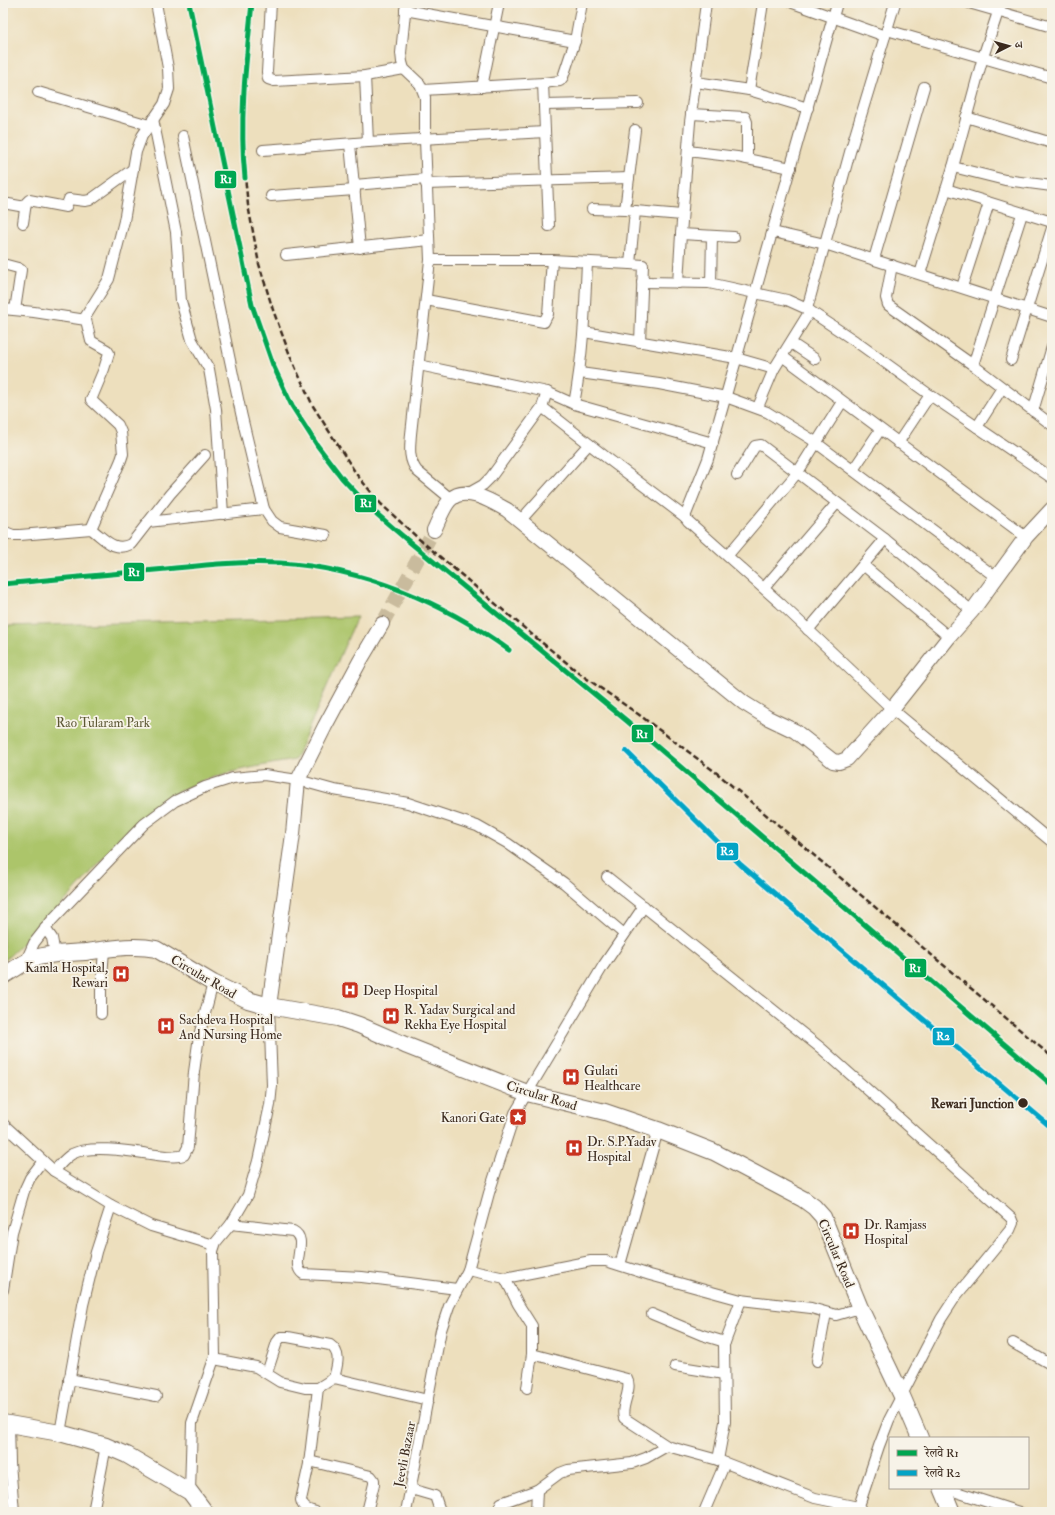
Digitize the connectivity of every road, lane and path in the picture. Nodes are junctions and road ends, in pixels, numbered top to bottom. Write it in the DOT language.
graph roads {
  1 [pos="156,3"];
  2 [pos="271,3"];
  3 [pos="499,3"];
  4 [pos="582,3"];
  5 [pos="706,3"];
  6 [pos="763,3"];
  7 [pos="793,3"];
  8 [pos="837,3"];
  9 [pos="895,3"];
  10 [pos="969,3"];
  11 [pos="406,6"];
  12 [pos="999,7"];
  13 [pos="833,17"];
  14 [pos="495,26"];
  15 [pos="1052,27"];
  16 [pos="886,33"];
  17 [pos="575,41"];
  18 [pos="983,57"];
  19 [pos="404,69"];
  20 [pos="365,76"];
  21 [pos="1052,78"];
  22 [pos="696,82"];
  23 [pos="543,83"];
  24 [pos="482,87"];
  25 [pos="924,87"];
  26 [pos="423,90"];
  27 [pos="749,90"];
  28 [pos="38,92"];
  29 [pos="638,103"];
  30 [pos="544,105"];
  31 [pos="808,108"];
  32 [pos="692,114"];
  33 [pos="966,117"];
  34 [pos="151,122"];
  35 [pos="635,130"];
  36 [pos="545,132"];
  37 [pos="183,136"];
  38 [pos="425,140"];
  39 [pos="368,142"];
  40 [pos="1052,143"];
  41 [pos="350,144"];
  42 [pos="263,150"];
  43 [pos="688,150"];
  44 [pos="747,159"];
  45 [pos="953,167"];
  46 [pos="791,168"];
  47 [pos="133,169"];
  48 [pos="629,178"];
  49 [pos="547,180"];
  50 [pos="426,181"];
  51 [pos="1052,186"];
  52 [pos="354,187"];
  53 [pos="946,189"];
  54 [pos="271,196"];
  55 [pos="3,203"];
  56 [pos="989,203"];
  57 [pos="25,207"];
  58 [pos="592,209"];
  59 [pos="630,210"];
  60 [pos="1022,214"];
  61 [pos="682,215"];
  62 [pos="1052,222"];
  63 [pos="23,223"];
  64 [pos="549,226"];
  65 [pos="1052,228"];
  66 [pos="773,232"];
  67 [pos="681,234"];
  68 [pos="712,236"];
  69 [pos="734,237"];
  70 [pos="429,240"];
  71 [pos="825,244"];
  72 [pos="360,248"];
  73 [pos="286,256"];
  74 [pos="874,259"];
  75 [pos="430,260"];
  76 [pos="552,260"];
  77 [pos="587,262"];
  78 [pos="3,264"];
  79 [pos="630,264"];
  80 [pos="892,265"];
  81 [pos="920,274"];
  82 [pos="642,282"];
  83 [pos="678,282"];
  84 [pos="711,283"];
  85 [pos="962,287"];
  86 [pos="755,292"];
  87 [pos="994,298"];
  88 [pos="426,300"];
  89 [pos="3,309"];
  90 [pos="15,310"];
  91 [pos="809,310"];
  92 [pos="1027,310"];
  93 [pos="1052,317"];
  94 [pos="84,319"];
  95 [pos="584,332"];
  96 [pos="640,342"];
  97 [pos="791,342"];
  98 [pos="1052,347"];
  99 [pos="782,356"];
  100 [pos="736,358"];
  101 [pos="816,360"];
  102 [pos="1011,360"];
  103 [pos="419,365"];
  104 [pos="973,365"];
  105 [pos="774,369"];
  106 [pos="580,373"];
  107 [pos="1002,388"];
  108 [pos="547,392"];
  109 [pos="930,395"];
  110 [pos="726,397"];
  111 [pos="842,402"];
  112 [pos="574,404"];
  113 [pos="542,407"];
  114 [pos="758,407"];
  115 [pos="1033,411"];
  116 [pos="1052,425"];
  117 [pos="977,427"];
  118 [pos="880,430"];
  119 [pos="898,442"];
  120 [pos="713,443"];
  121 [pos="817,443"];
  122 [pos="589,444"];
  123 [pos="205,455"];
  124 [pos="853,470"];
  125 [pos="798,472"];
  126 [pos="737,475"];
  127 [pos="1052,478"];
  128 [pos="467,494"];
  129 [pos="451,499"];
  130 [pos="837,504"];
  131 [pos="264,509"];
  132 [pos="1051,513"];
  133 [pos="223,514"];
  134 [pos="685,517"];
  135 [pos="520,521"];
  136 [pos="148,522"];
  137 [pos="91,529"];
  138 [pos="434,530"];
  139 [pos="3,531"];
  140 [pos="326,535"];
  141 [pos="1026,537"];
  142 [pos="885,539"];
  143 [pos="728,555"];
  144 [pos="863,565"];
  145 [pos="997,578"];
  146 [pos="764,588"];
  147 [pos="972,611"];
  148 [pos="382,624"];
  149 [pos="808,630"];
  150 [pos="949,637"];
  151 [pos="892,709"];
  152 [pos="298,780"];
  153 [pos="1052,842"];
  154 [pos="607,877"];
  155 [pos="644,906"];
  156 [pos="45,928"];
  157 [pos="624,934"];
  158 [pos="104,950"];
  159 [pos="55,954"];
  160 [pos="3,963"];
  161 [pos="23,964"];
  162 [pos="3,976"];
  163 [pos="213,984"];
  164 [pos="269,1006"];
  165 [pos="101,1014"];
  166 [pos="527,1093"];
  167 [pos="3,1124"];
  168 [pos="658,1130"];
  169 [pos="43,1162"];
  170 [pos="54,1171"];
  171 [pos="111,1206"];
  172 [pos="231,1224"];
  173 [pos="214,1245"];
  174 [pos="620,1264"];
  175 [pos="468,1270"];
  176 [pos="505,1278"];
  177 [pos="457,1289"];
  178 [pos="3,1290"];
  179 [pos="741,1300"];
  180 [pos="860,1308"];
  181 [pos="826,1313"];
  182 [pos="652,1314"];
  183 [pos="725,1342"];
  184 [pos="1013,1343"];
  185 [pos="532,1354"];
  186 [pos="214,1359"];
  187 [pos="817,1361"];
  188 [pos="1052,1365"];
  189 [pos="675,1366"];
  190 [pos="266,1374"];
  191 [pos="724,1374"];
  192 [pos="334,1378"];
  193 [pos="69,1380"];
  194 [pos="318,1388"];
  195 [pos="527,1388"];
  196 [pos="156,1396"];
  197 [pos="902,1396"];
  198 [pos="428,1400"];
  199 [pos="6,1424"];
  200 [pos="60,1434"];
  201 [pos="920,1437"];
  202 [pos="106,1446"];
  203 [pos="666,1446"];
  204 [pos="309,1461"];
  205 [pos="721,1461"];
  206 [pos="411,1489"];
  207 [pos="943,1489"];
  208 [pos="946,1489"];
  209 [pos="537,1490"];
  210 [pos="190,1492"];
  211 [pos="1000,1508"];
  212 [pos="858,1510"];
  213 [pos="14,1512"];
  214 [pos="93,1512"];
  215 [pos="205,1512"];
  216 [pos="316,1512"];
  217 [pos="367,1512"];
  218 [pos="406,1512"];
  219 [pos="442,1512"];
  220 [pos="498,1512"];
  221 [pos="536,1512"];
  222 [pos="704,1512"];
  223 [pos="952,1512"];
  224 [pos="1019,1512"];
  1 -- 34 [label="street"];
  2 -- 20 [label="street"];
  3 -- 14 [label="street"];
  4 -- 17 [label="street"];
  5 -- 22 [label="street"];
  6 -- 27 [label="street"];
  7 -- 13 [label="street"];
  8 -- 13 [label="street"];
  9 -- 16 [label="street"];
  10 -- 12 [label="street"];
  11 -- 14 [label="street"];
  11 -- 19 [label="street"];
  12 -- 15 [label="street"];
  12 -- 18 [label="street"];
  13 -- 16 [label="street"];
  13 -- 31 [label="street"];
  14 -- 17 [label="street"];
  14 -- 24 [label="street"];
  16 -- 18 [label="street"];
  16 -- 71 [label="street"];
  17 -- 23 [label="street"];
  18 -- 21 [label="street"];
  18 -- 33 [label="street"];
  19 -- 20 [label="street"];
  19 -- 26 [label="street"];
  20 -- 39 [label="street"];
  22 -- 27 [label="street"];
  22 -- 32 [label="street"];
  23 -- 24 [label="street"];
  23 -- 30 [label="street"];
  24 -- 26 [label="street"];
  25 -- 74 [label="street"];
  26 -- 38 [label="street"];
  27 -- 31 [label="street"];
  28 -- 34 [label="street"];
  29 -- 30 [label="street"];
  30 -- 36 [label="street"];
  31 -- 46 [label="street"];
  32 -- 43 [label="street"];
  32 -- 44 [label="street"];
  33 -- 40 [label="street"];
  33 -- 45 [label="street"];
  34 -- 47 [label="street"];
  34 -- 133 [label="street"];
  35 -- 48 [label="street"];
  36 -- 38 [label="street"];
  36 -- 49 [label="street"];
  37 -- 131 [label="street"];
  38 -- 39 [label="street"];
  38 -- 50 [label="street"];
  39 -- 41 [label="street"];
  41 -- 42 [label="street"];
  41 -- 52 [label="street"];
  43 -- 44 [label="street"];
  43 -- 61 [label="street"];
  44 -- 46 [label="street"];
  45 -- 51 [label="street"];
  45 -- 53 [label="street"];
  46 -- 66 [label="street"];
  47 -- 57 [label="street"];
  47 -- 94 [label="street"];
  48 -- 49 [label="street"];
  48 -- 59 [label="street"];
  49 -- 50 [label="street"];
  49 -- 64 [label="street"];
  50 -- 52 [label="street"];
  50 -- 70 [label="street"];
  52 -- 54 [label="street"];
  52 -- 72 [label="street"];
  53 -- 56 [label="street"];
  53 -- 81 [label="street"];
  55 -- 57 [label="street"];
  56 -- 60 [label="street"];
  56 -- 85 [label="street"];
  57 -- 63 [label="street"];
  58 -- 59 [label="street"];
  59 -- 61 [label="street"];
  59 -- 79 [label="street"];
  60 -- 62 [label="street"];
  60 -- 87 [label="street"];
  61 -- 67 [label="street"];
  65 -- 92 [label="street"];
  66 -- 71 [label="street"];
  66 -- 86 [label="street"];
  67 -- 68 [label="street"];
  67 -- 83 [label="street"];
  68 -- 69 [label="street"];
  68 -- 84 [label="street"];
  70 -- 72 [label="street"];
  70 -- 75 [label="street"];
  71 -- 74 [label="street"];
  71 -- 91 [label="street"];
  72 -- 73 [label="street"];
  74 -- 80 [label="street"];
  75 -- 76 [label="street"];
  75 -- 88 [label="street"];
  76 -- 77 [label="street"];
  76 -- 88 [label="street"];
  77 -- 79 [label="street"];
  77 -- 95 [label="street"];
  78 -- 90 [label="street"];
  79 -- 82 [label="street"];
  80 -- 81 [label="street"];
  80 -- 104 [label="street"];
  81 -- 85 [label="street"];
  82 -- 83 [label="street"];
  82 -- 96 [label="street"];
  83 -- 84 [label="street"];
  84 -- 86 [label="street"];
  85 -- 87 [label="street"];
  86 -- 91 [label="street"];
  86 -- 100 [label="street"];
  87 -- 92 [label="street"];
  87 -- 104 [label="street"];
  88 -- 103 [label="street"];
  89 -- 90 [label="street"];
  90 -- 94 [label="street"];
  91 -- 97 [label="street"];
  91 -- 109 [label="street"];
  92 -- 93 [label="street"];
  92 -- 102 [label="street"];
  94 -- 137 [label="street"];
  95 -- 96 [label="street"];
  95 -- 106 [label="street"];
  96 -- 100 [label="street"];
  97 -- 99 [label="street"];
  97 -- 101 [label="street"];
  98 -- 115 [label="street"];
  99 -- 105 [label="street"];
  99 -- 111 [label="street"];
  100 -- 105 [label="street"];
  100 -- 110 [label="street"];
  103 -- 108 [label="street"];
  103 -- 129 [label="street"];
  104 -- 107 [label="street"];
  105 -- 114 [label="street"];
  106 -- 110 [label="street"];
  106 -- 112 [label="street"];
  107 -- 115 [label="street"];
  107 -- 117 [label="street"];
  108 -- 112 [label="street"];
  108 -- 113 [label="street"];
  109 -- 117 [label="street"];
  109 -- 119 [label="street"];
  110 -- 114 [label="street"];
  110 -- 120 [label="street"];
  111 -- 118 [label="street"];
  111 -- 121 [label="street"];
  112 -- 120 [label="street"];
  113 -- 122 [label="street"];
  113 -- 128 [label="street"];
  114 -- 121 [label="street"];
  115 -- 116 [label="street"];
  117 -- 127 [label="street"];
  118 -- 119 [label="street"];
  118 -- 124 [label="street"];
  119 -- 141 [label="street"];
  120 -- 134 [label="street"];
  121 -- 124 [label="street"];
  121 -- 125 [label="street"];
  122 -- 134 [label="street"];
  122 -- 135 [label="street"];
  123 -- 136 [label="street"];
  124 -- 145 [label="street"];
  125 -- 126 [label="street"];
  125 -- 130 [label="street"];
  125 -- 143 [label="street"];
  128 -- 129 [label="street"];
  128 -- 135 [label="street"];
  129 -- 138 [label="street"];
  130 -- 142 [label="street"];
  130 -- 146 [label="street"];
  131 -- 133 [label="street"];
  131 -- 140 [label="street"];
  132 -- 141 [label="street"];
  133 -- 136 [label="street"];
  134 -- 143 [label="street"];
  135 -- 151 [label="street"];
  136 -- 137 [label="street"];
  137 -- 139 [label="street"];
  141 -- 145 [label="street"];
  142 -- 144 [label="street"];
  142 -- 147 [label="street"];
  143 -- 146 [label="street"];
  144 -- 149 [label="street"];
  144 -- 150 [label="street"];
  145 -- 147 [label="street"];
  146 -- 149 [label="street"];
  147 -- 150 [label="street"];
  148 -- 152 [label="street"];
  149 -- 151 [label="street"];
  150 -- 151 [label="street"];
  151 -- 153 [label="street"];
  152 -- 156 [label="street"];
  152 -- 157 [label="street"];
  152 -- 164 [label="street"];
  154 -- 155 [label="street"];
  155 -- 157 [label="street, Jeevli Bazaar"];
  155 -- 197 [label="street"];
  156 -- 159 [label="street"];
  156 -- 161 [label="street"];
  157 -- 166 [label="street, Jeevli Bazaar"];
  158 -- 159 [label="main road, Circular Road"];
  158 -- 163 [label="main road, Circular Road"];
  158 -- 165 [label="street"];
  159 -- 161 [label="main road, Circular Road"];
  160 -- 161 [label="main road"];
  161 -- 162 [label="main road, Circular Road"];
  163 -- 164 [label="main road, Circular Road"];
  163 -- 170 [label="street"];
  164 -- 166 [label="main road, Circular Road"];
  164 -- 172 [label="street"];
  166 -- 168 [label="main road, Circular Road"];
  166 -- 175 [label="street, Jeevli Bazaar"];
  167 -- 169 [label="street"];
  168 -- 174 [label="street"];
  168 -- 180 [label="main road, Circular Road"];
  169 -- 170 [label="street"];
  169 -- 178 [label="street"];
  170 -- 171 [label="street"];
  171 -- 173 [label="street"];
  171 -- 193 [label="street"];
  172 -- 173 [label="street"];
  172 -- 177 [label="street"];
  173 -- 186 [label="street"];
  174 -- 176 [label="street"];
  174 -- 179 [label="street"];
  175 -- 176 [label="street"];
  175 -- 177 [label="street, Jeevli Bazaar"];
  176 -- 185 [label="street"];
  177 -- 198 [label="street, Jeevli Bazaar"];
  179 -- 181 [label="street"];
  179 -- 183 [label="street"];
  180 -- 181 [label="street"];
  180 -- 197 [label="main road, Circular Road"];
  181 -- 187 [label="street"];
  182 -- 183 [label="street"];
  183 -- 191 [label="street"];
  184 -- 188 [label="street"];
  185 -- 195 [label="street"];
  185 -- 203 [label="street"];
  186 -- 190 [label="street"];
  186 -- 210 [label="street"];
  189 -- 191 [label="street"];
  190 -- 192 [label="street"];
  190 -- 194 [label="street"];
  191 -- 205 [label="street"];
  192 -- 194 [label="street"];
  192 -- 198 [label="street"];
  193 -- 196 [label="street"];
  193 -- 200 [label="street"];
  194 -- 204 [label="street"];
  197 -- 201 [label="main road, Circular Road"];
  197 -- 212 [label="street"];
  198 -- 206 [label="street, Jeevli Bazaar"];
  199 -- 200 [label="main road"];
  199 -- 213 [label="street"];
  200 -- 202 [label="main road"];
  202 -- 210 [label="main road"];
  202 -- 214 [label="street"];
  203 -- 205 [label="street"];
  203 -- 209 [label="street"];
  204 -- 216 [label="street"];
  204 -- 217 [label="street"];
  205 -- 212 [label="street"];
  205 -- 222 [label="street"];
  206 -- 218 [label="street, Jeevli Bazaar"];
  206 -- 219 [label="street"];
  207 -- 223 [label="main road"];
  208 -- 211 [label="street"];
  209 -- 220 [label="street"];
  209 -- 221 [label="street"];
  210 -- 215 [label="main road"];
  211 -- 224 [label="street"];
}
